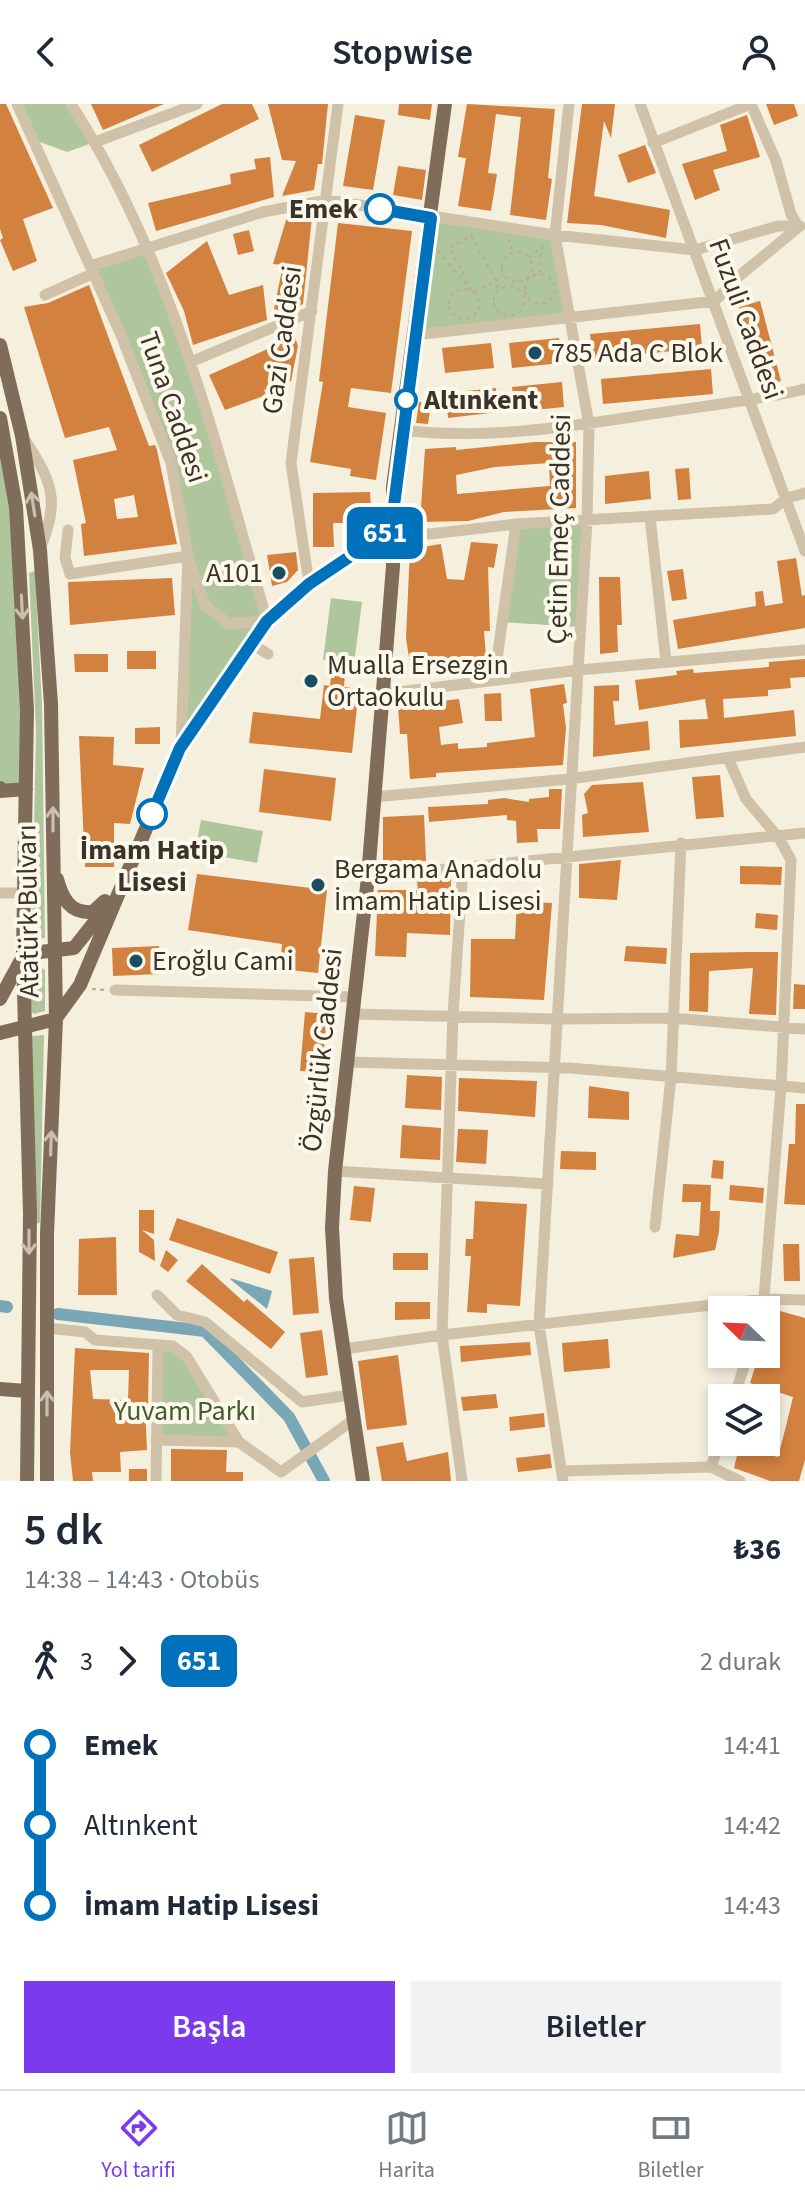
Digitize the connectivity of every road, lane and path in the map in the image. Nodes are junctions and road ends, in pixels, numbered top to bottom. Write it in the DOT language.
graph roads {
  1 [pos="17,104"];
  2 [pos="71,104"];
  3 [pos="197,104"];
  4 [pos="338,104"];
  5 [pos="445,104"];
  6 [pos="569,104"];
  7 [pos="640,104"];
  8 [pos="751,104"];
  9 [pos="95,142"];
  10 [pos="653,143"];
  11 [pos="327,200"];
  12 [pos="431,218"];
  13 [pos="802,225"];
  14 [pos="555,235"];
  15 [pos="428,240"];
  16 [pos="541,247"];
  17 [pos="146,248"];
  18 [pos="695,250"];
  19 [pos="529,259"];
  20 [pos="92,270"];
  21 [pos="504,275"];
  22 [pos="539,275"];
  23 [pos="529,278"];
  24 [pos="496,281"];
  25 [pos="515,282"];
  26 [pos="469,284"];
  27 [pos="513,287"];
  28 [pos="499,290"];
  29 [pos="474,293"];
  30 [pos="45,295"];
  31 [pos="523,297"];
  32 [pos="528,297"];
  33 [pos="715,301"];
  34 [pos="312,311"];
  35 [pos="572,320"];
  36 [pos="415,335"];
  37 [pos="0,345"];
  38 [pos="193,361"];
  39 [pos="805,389"];
  40 [pos="752,402"];
  41 [pos="0,418"];
  42 [pos="589,425"];
  43 [pos="402,430"];
  44 [pos="805,493"];
  45 [pos="787,498"];
  46 [pos="650,517"];
  47 [pos="587,521"];
  48 [pos="516,524"];
  49 [pos="391,529"];
  50 [pos="68,530"];
  51 [pos="805,551"];
  52 [pos="188,556"];
  53 [pos="309,584"];
  54 [pos="267,621"];
  55 [pos="252,644"];
  56 [pos="805,650"];
  57 [pos="268,654"];
  58 [pos="666,661"];
  59 [pos="579,670"];
  60 [pos="494,680"];
  61 [pos="382,694"];
  62 [pos="805,747"];
  63 [pos="180,748"];
  64 [pos="728,758"];
  65 [pos="569,779"];
  66 [pos="26,789"];
  67 [pos="0,790"];
  68 [pos="374,797"];
  69 [pos="805,833"];
  70 [pos="779,838"];
  71 [pos="681,843"];
  72 [pos="568,856"];
  73 [pos="52,862"];
  74 [pos="463,867"];
  75 [pos="368,877"];
  76 [pos="120,888"];
  77 [pos="0,893"];
  78 [pos="26,893"];
  79 [pos="53,953"];
  80 [pos="23,954"];
  81 [pos="87,989"];
  82 [pos="115,990"];
  83 [pos="355,997"];
  84 [pos="0,999"];
  85 [pos="353,1014"];
  86 [pos="453,1014"];
  87 [pos="672,1018"];
  88 [pos="56,1019"];
  89 [pos="557,1019"];
  90 [pos="25,1024"];
  91 [pos="782,1025"];
  92 [pos="805,1029"];
  93 [pos="0,1033"];
  94 [pos="348,1062"];
  95 [pos="451,1066"];
  96 [pos="557,1070"];
  97 [pos="671,1077"];
  98 [pos="781,1087"];
  99 [pos="805,1088"];
  100 [pos="335,1171"];
  101 [pos="447,1178"];
  102 [pos="548,1184"];
  103 [pos="655,1227"];
  104 [pos="157,1295"];
  105 [pos="766,1296"];
  106 [pos="805,1300"];
  107 [pos="780,1302"];
  108 [pos="708,1309"];
  109 [pos="539,1325"];
  110 [pos="47,1328"];
  111 [pos="442,1335"];
  112 [pos="158,1346"];
  113 [pos="344,1349"];
  114 [pos="0,1389"];
  115 [pos="27,1391"];
  116 [pos="350,1395"];
  117 [pos="353,1420"];
  118 [pos="156,1440"];
  119 [pos="239,1442"];
  120 [pos="715,1456"];
  121 [pos="711,1467"];
  122 [pos="281,1476"];
  123 [pos="563,1476"];
  124 [pos="27,1481"];
  125 [pos="47,1481"];
  126 [pos="156,1481"];
  127 [pos="363,1481"];
  128 [pos="462,1481"];
  129 [pos="740,1481"];
  1 -- 20 [label="street, Tuna Caddesi"];
  2 -- 9 [label="street"];
  3 -- 9 [label="street"];
  4 -- 11 [label="street, Gazi Caddesi"];
  5 -- 12 [label="main road, Özgürlük Caddesi"];
  6 -- 14 [label="street, Çetin Emeç Caddesi"];
  7 -- 10 [label="street, Fuzuli Caddesi"];
  8 -- 10 [label="street"];
  8 -- 13 [label="street"];
  9 -- 17 [label="street"];
  10 -- 18 [label="street, Fuzuli Caddesi"];
  11 -- 12 [label="street"];
  11 -- 17 [label="street"];
  11 -- 34 [label="street, Gazi Caddesi"];
  12 -- 14 [label="street"];
  12 -- 15 [label="main road, Özgürlük Caddesi"];
  13 -- 18 [label="street"];
  13 -- 33 [label="street"];
  14 -- 16 [label="path"];
  14 -- 18 [label="street"];
  14 -- 35 [label="street, Çetin Emeç Caddesi"];
  15 -- 26 [label="path"];
  15 -- 36 [label="main road, Özgürlük Caddesi"];
  16 -- 19 [label="path"];
  16 -- 22 [label="path"];
  17 -- 20 [label="street"];
  17 -- 38 [label="street"];
  18 -- 33 [label="street, Fuzuli Caddesi"];
  19 -- 21 [label="path"];
  19 -- 23 [label="path"];
  20 -- 30 [label="street"];
  20 -- 52 [label="street, Tuna Caddesi"];
  21 -- 24 [label="path"];
  21 -- 25 [label="path"];
  22 -- 23 [label="path"];
  22 -- 32 [label="path"];
  23 -- 25 [label="path"];
  23 -- 32 [label="path"];
  24 -- 26 [label="path"];
  24 -- 28 [label="path"];
  24 -- 29 [label="path"];
  25 -- 27 [label="path"];
  26 -- 29 [label="path"];
  27 -- 28 [label="path"];
  27 -- 31 [label="path"];
  28 -- 31 [label="path"];
  29 -- 29 [label="path"];
  31 -- 32 [label="path"];
  33 -- 35 [label="street"];
  33 -- 40 [label="street, Fuzuli Caddesi"];
  34 -- 38 [label="street"];
  34 -- 53 [label="street, Gazi Caddesi"];
  35 -- 36 [label="street"];
  35 -- 42 [label="street, Çetin Emeç Caddesi"];
  36 -- 43 [label="main road, Özgürlük Caddesi"];
  73 -- 37 [label="main road, Atatürk Bulvarı, one-way"];
  38 -- 54 [label="street"];
  39 -- 40 [label="street"];
  40 -- 42 [label="street"];
  40 -- 45 [label="street, Fuzuli Caddesi"];
  41 -- 66 [label="main road, Atatürk Bulvarı, one-way"];
  42 -- 43 [label="street"];
  42 -- 47 [label="street, Çetin Emeç Caddesi"];
  43 -- 49 [label="main road, Özgürlük Caddesi"];
  44 -- 45 [label="street"];
  45 -- 46 [label="street"];
  45 -- 51 [label="street, Fuzuli Caddesi"];
  46 -- 47 [label="street"];
  46 -- 58 [label="street"];
  47 -- 48 [label="street"];
  47 -- 59 [label="street, Çetin Emeç Caddesi"];
  48 -- 49 [label="street"];
  48 -- 60 [label="street"];
  49 -- 53 [label="main road, Tuna Caddesi"];
  49 -- 61 [label="main road, Özgürlük Caddesi"];
  50 -- 52 [label="street"];
  52 -- 54 [label="street"];
  52 -- 63 [label="street, Tuna Caddesi"];
  53 -- 54 [label="main road, Tuna Caddesi"];
  54 -- 55 [label="main road, Tuna Caddesi"];
  55 -- 57 [label="street"];
  55 -- 63 [label="main road, Tuna Caddesi"];
  56 -- 58 [label="street"];
  58 -- 59 [label="street"];
  59 -- 60 [label="street"];
  59 -- 65 [label="street, Çetin Emeç Caddesi"];
  60 -- 61 [label="street"];
  61 -- 68 [label="main road, Özgürlük Caddesi"];
  62 -- 64 [label="street"];
  63 -- 76 [label="main road, Tuna Caddesi"];
  64 -- 65 [label="street"];
  64 -- 70 [label="street"];
  65 -- 68 [label="street"];
  65 -- 72 [label="street, Çetin Emeç Caddesi"];
  66 -- 67 [label="main road"];
  66 -- 78 [label="main road, Atatürk Bulvarı"];
  68 -- 75 [label="main road, Özgürlük Caddesi"];
  69 -- 70 [label="street"];
  70 -- 71 [label="street"];
  70 -- 91 [label="street"];
  71 -- 72 [label="street"];
  71 -- 87 [label="street"];
  72 -- 74 [label="street"];
  72 -- 89 [label="street, Çetin Emeç Caddesi"];
  73 -- 76 [label="main road"];
  73 -- 79 [label="main road, Atatürk Bulvarı"];
  74 -- 75 [label="street"];
  74 -- 86 [label="street"];
  75 -- 83 [label="main road, Özgürlük Caddesi"];
  76 -- 79 [label="main road, Tuna Caddesi"];
  76 -- 88 [label="main road, Tuna Caddesi"];
  77 -- 78 [label="street"];
  78 -- 80 [label="main road, Atatürk Bulvarı"];
  79 -- 80 [label="main road, Tuna Caddesi"];
  79 -- 88 [label="main road, Atatürk Bulvarı"];
  80 -- 84 [label="main road"];
  80 -- 90 [label="main road, Atatürk Bulvarı"];
  81 -- 82 [label="path"];
  82 -- 83 [label="street"];
  83 -- 85 [label="main road, Özgürlük Caddesi"];
  85 -- 86 [label="street"];
  85 -- 94 [label="main road, Özgürlük Caddesi"];
  86 -- 89 [label="street"];
  86 -- 95 [label="street"];
  87 -- 89 [label="street"];
  87 -- 91 [label="street"];
  87 -- 97 [label="street"];
  88 -- 90 [label="main road"];
  110 -- 88 [label="main road, Atatürk Bulvarı, one-way"];
  89 -- 96 [label="street, Çetin Emeç Caddesi"];
  90 -- 93 [label="main road"];
  90 -- 115 [label="main road, Atatürk Bulvarı, one-way"];
  91 -- 92 [label="street"];
  91 -- 98 [label="street"];
  94 -- 95 [label="street"];
  94 -- 100 [label="main road, Özgürlük Caddesi"];
  95 -- 96 [label="street"];
  95 -- 101 [label="street"];
  96 -- 97 [label="street"];
  96 -- 102 [label="street, Çetin Emeç Caddesi"];
  97 -- 98 [label="street"];
  97 -- 103 [label="street"];
  98 -- 99 [label="street"];
  98 -- 105 [label="street"];
  100 -- 101 [label="street"];
  100 -- 113 [label="main road, Özgürlük Caddesi"];
  101 -- 102 [label="street"];
  101 -- 111 [label="street"];
  102 -- 109 [label="street, Çetin Emeç Caddesi"];
  104 -- 116 [label="street"];
  106 -- 107 [label="street"];
  108 -- 109 [label="street"];
  109 -- 111 [label="street"];
  109 -- 123 [label="street, Çetin Emeç Caddesi"];
  110 -- 112 [label="street"];
  125 -- 110 [label="main road, Atatürk Bulvarı, one-way"];
  111 -- 113 [label="street"];
  111 -- 128 [label="street"];
  112 -- 118 [label="street"];
  112 -- 119 [label="street"];
  113 -- 116 [label="main road, Özgürlük Caddesi"];
  114 -- 115 [label="main road"];
  115 -- 124 [label="main road, Atatürk Bulvarı"];
  116 -- 117 [label="main road, Özgürlük Caddesi"];
  117 -- 122 [label="street"];
  117 -- 127 [label="main road, Özgürlük Caddesi"];
  118 -- 119 [label="street"];
  118 -- 126 [label="street"];
  119 -- 122 [label="street"];
  120 -- 121 [label="street"];
  121 -- 123 [label="street"];
  121 -- 129 [label="street"];
}
